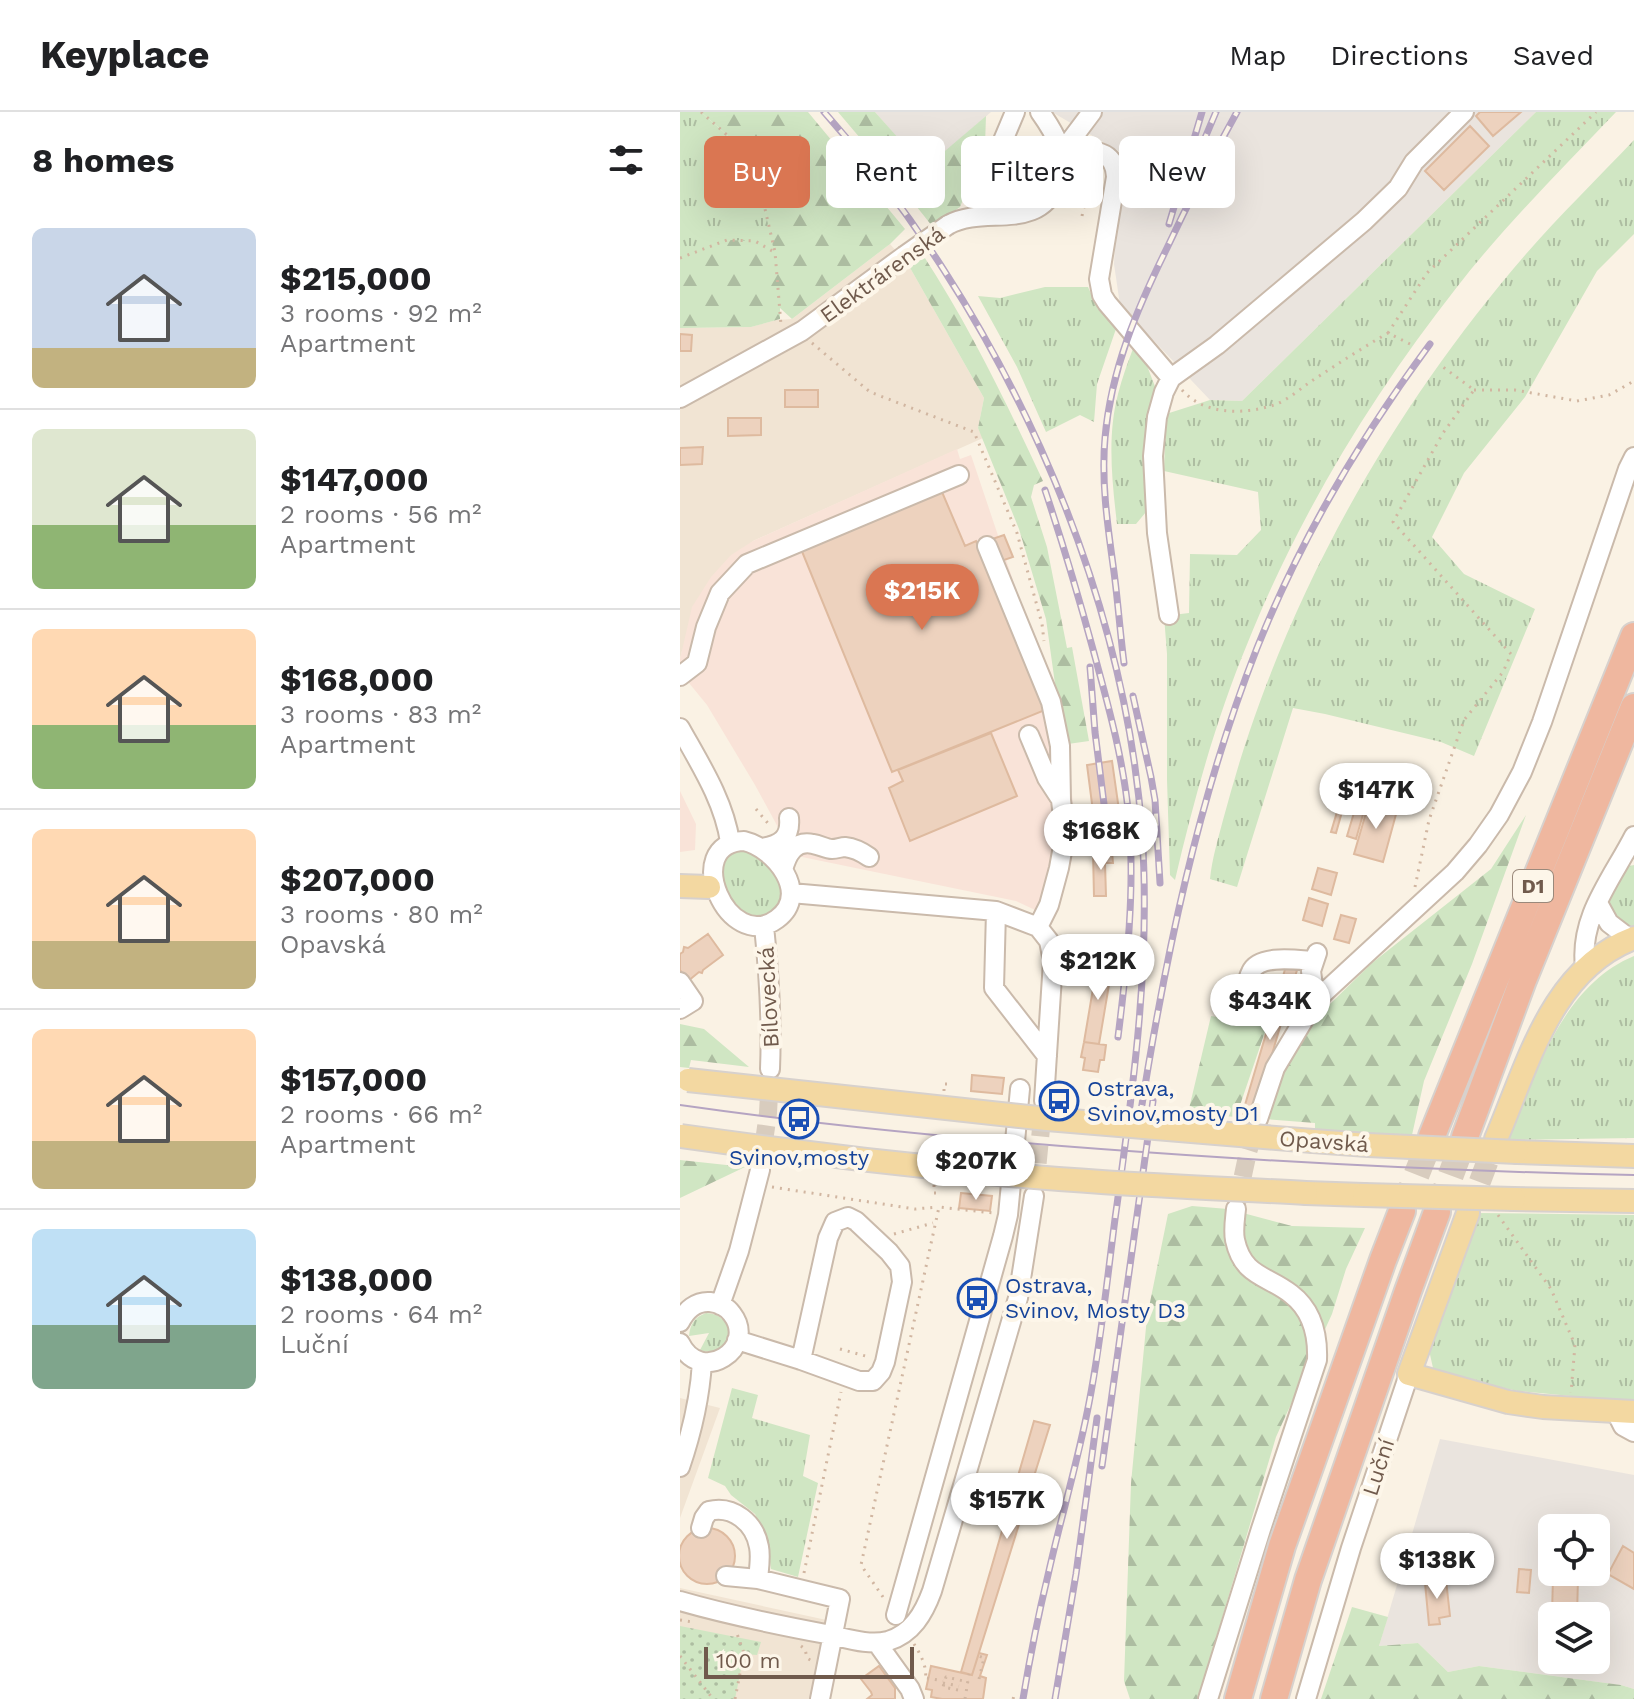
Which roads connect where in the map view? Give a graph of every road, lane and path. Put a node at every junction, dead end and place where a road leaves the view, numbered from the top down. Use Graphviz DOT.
graph roads {
  1 [pos="701,112"];
  2 [pos="1015,112"];
  3 [pos="1040,112"];
  4 [pos="1092,112"];
  5 [pos="1464,112"];
  6 [pos="1596,112"];
  7 [pos="1005,136"];
  8 [pos="1056,136"];
  9 [pos="1074,136"];
  10 [pos="1103,154"];
  11 [pos="1036,208"];
  12 [pos="1084,208"];
  13 [pos="1082,216"];
  14 [pos="775,252"];
  15 [pos="680,258"];
  16 [pos="802,331"];
  17 [pos="1388,333"];
  18 [pos="783,341"];
  19 [pos="1414,346"];
  20 [pos="1439,364"];
  21 [pos="1171,378"];
  22 [pos="1634,381"];
  23 [pos="1474,390"];
  24 [pos="680,398"];
  25 [pos="1634,457"];
  26 [pos="959,475"];
  27 [pos="987,546"];
  28 [pos="1169,615"];
  29 [pos="1634,636"];
  30 [pos="1044,639"];
  31 [pos="680,676"];
  32 [pos="1634,707"];
  33 [pos="680,728"];
  34 [pos="1029,735"];
  35 [pos="1061,800"];
  36 [pos="756,809"];
  37 [pos="789,818"];
  38 [pos="771,827"];
  39 [pos="730,842"];
  40 [pos="1632,843"];
  41 [pos="762,848"];
  42 [pos="869,857"];
  43 [pos="1421,860"];
  44 [pos="783,870"];
  45 [pos="680,886"];
  46 [pos="709,887"];
  47 [pos="791,893"];
  48 [pos="1598,903"];
  49 [pos="996,911"];
  50 [pos="764,926"];
  51 [pos="1038,927"];
  52 [pos="1632,938"];
  53 [pos="1585,967"];
  54 [pos="680,982"];
  55 [pos="1315,1001"];
  56 [pos="1243,1005"];
  57 [pos="680,1009"];
  58 [pos="1047,1056"];
  59 [pos="770,1069"];
  60 [pos="684,1080"];
  61 [pos="949,1084"];
  62 [pos="1020,1089"];
  63 [pos="944,1091"];
  64 [pos="1044,1101"];
  65 [pos="1258,1119"];
  66 [pos="680,1136"];
  67 [pos="1432,1136"];
  68 [pos="1465,1137"];
  69 [pos="1496,1139"];
  70 [pos="1634,1156"];
  71 [pos="764,1178"];
  72 [pos="934,1185"];
  73 [pos="938,1193"];
  74 [pos="1034,1196"];
  75 [pos="1634,1201"];
  76 [pos="1505,1206"];
  77 [pos="939,1207"];
  78 [pos="1236,1209"];
  79 [pos="1402,1211"];
  80 [pos="1437,1212"];
  81 [pos="1468,1213"];
  82 [pos="1008,1215"];
  83 [pos="934,1222"];
  84 [pos="875,1240"];
  85 [pos="720,1305"];
  86 [pos="680,1322"];
  87 [pos="737,1340"];
  88 [pos="680,1343"];
  89 [pos="801,1360"];
  90 [pos="702,1362"];
  91 [pos="1409,1374"];
  92 [pos="844,1375"];
  93 [pos="1570,1409"];
  94 [pos="1625,1412"];
  95 [pos="1634,1432"];
  96 [pos="680,1467"];
  97 [pos="701,1528"];
  98 [pos="726,1576"];
  99 [pos="758,1579"];
  100 [pos="800,1590"];
  101 [pos="680,1601"];
  102 [pos="896,1615"];
  103 [pos="736,1631"];
  104 [pos="833,1635"];
  105 [pos="912,1640"];
  106 [pos="877,1643"];
  107 [pos="680,1656"];
  108 [pos="979,1656"];
  109 [pos="969,1674"];
  110 [pos="927,1678"];
  111 [pos="979,1679"];
  112 [pos="944,1682"];
  113 [pos="968,1682"];
  114 [pos="959,1688"];
  115 [pos="918,1694"];
  116 [pos="713,1699"];
  117 [pos="735,1699"];
  118 [pos="820,1699"];
  119 [pos="965,1699"];
  120 [pos="1208,1699"];
  121 [pos="1238,1699"];
  122 [pos="1274,1699"];
  123 [pos="1306,1699"];
  1 -- 14 [label="path"];
  2 -- 7 [label="street"];
  3 -- 8 [label="street"];
  4 -- 9 [label="street"];
  5 -- 21 [label="street"];
  6 -- 17 [label="path"];
  10 -- 21 [label="street"];
  11 -- 16 [label="street, Elektrárenská, bridge"];
  12 -- 13 [label="path"];
  14 -- 15 [label="path"];
  14 -- 18 [label="path"];
  16 -- 18 [label="street, Elektrárenská"];
  16 -- 30 [label="path"];
  17 -- 19 [label="path"];
  17 -- 21 [label="path"];
  18 -- 24 [label="street, Elektrárenská"];
  20 -- 23 [label="path"];
  21 -- 28 [label="street"];
  22 -- 23 [label="path"];
  23 -- 43 [label="path"];
  25 -- 55 [label="street"];
  26 -- 31 [label="street"];
  27 -- 35 [label="street"];
  29 -- 67 [label="highway, D1"];
  32 -- 68 [label="highway, D1"];
  33 -- 39 [label="street"];
  34 -- 35 [label="street"];
  35 -- 51 [label="street"];
  36 -- 38 [label="path"];
  37 -- 41 [label="street"];
  39 -- 41 [label="street"];
  39 -- 46 [label="street"];
  40 -- 48 [label="street"];
  41 -- 44 [label="street"];
  42 -- 44 [label="street"];
  44 -- 47 [label="street"];
  45 -- 46 [label="main road"];
  46 -- 50 [label="street"];
  47 -- 49 [label="street"];
  47 -- 50 [label="street"];
  48 -- 52 [label="street"];
  48 -- 53 [label="street"];
  49 -- 51 [label="street"];
  49 -- 58 [label="street"];
  50 -- 59 [label="street, Bílovecká"];
  51 -- 58 [label="street"];
  52 -- 53 [label="main road"];
  53 -- 69 [label="main road"];
  54 -- 57 [label="street"];
  55 -- 56 [label="street"];
  55 -- 65 [label="street"];
  58 -- 64 [label="street"];
  60 -- 70 [label="main road, Opavská, bridge"];
  61 -- 63 [label="path"];
  62 -- 82 [label="street"];
  66 -- 76 [label="main road, bridge"];
  71 -- 77 [label="path"];
  71 -- 85 [label="street"];
  72 -- 73 [label="path"];
  74 -- 106 [label="street"];
  75 -- 76 [label="main road"];
  76 -- 93 [label="path"];
  77 -- 82 [label="path"];
  77 -- 83 [label="path"];
  78 -- 120 [label="street"];
  79 -- 121 [label="highway"];
  80 -- 122 [label="highway"];
  81 -- 91 [label="main road"];
  82 -- 102 [label="street"];
  83 -- 84 [label="path"];
  83 -- 102 [label="path"];
  84 -- 89 [label="street"];
  84 -- 92 [label="street"];
  85 -- 86 [label="street"];
  85 -- 87 [label="street"];
  87 -- 89 [label="street"];
  87 -- 90 [label="street"];
  88 -- 90 [label="street"];
  89 -- 92 [label="street"];
  90 -- 96 [label="street"];
  91 -- 93 [label="main road"];
  91 -- 123 [label="street, Luční"];
  92 -- 100 [label="path"];
  93 -- 94 [label="main road"];
  94 -- 95 [label="street"];
  97 -- 99 [label="street"];
  98 -- 99 [label="street"];
  99 -- 100 [label="street"];
  100 -- 104 [label="street"];
  101 -- 104 [label="street"];
  103 -- 117 [label="path"];
  104 -- 106 [label="street"];
  104 -- 118 [label="street"];
  105 -- 110 [label="path"];
  106 -- 115 [label="street"];
  107 -- 116 [label="path"];
  108 -- 111 [label="path"];
  109 -- 113 [label="path"];
  110 -- 112 [label="path"];
  110 -- 115 [label="path"];
  112 -- 113 [label="path"];
  112 -- 114 [label="path"];
  113 -- 119 [label="path"];
}
